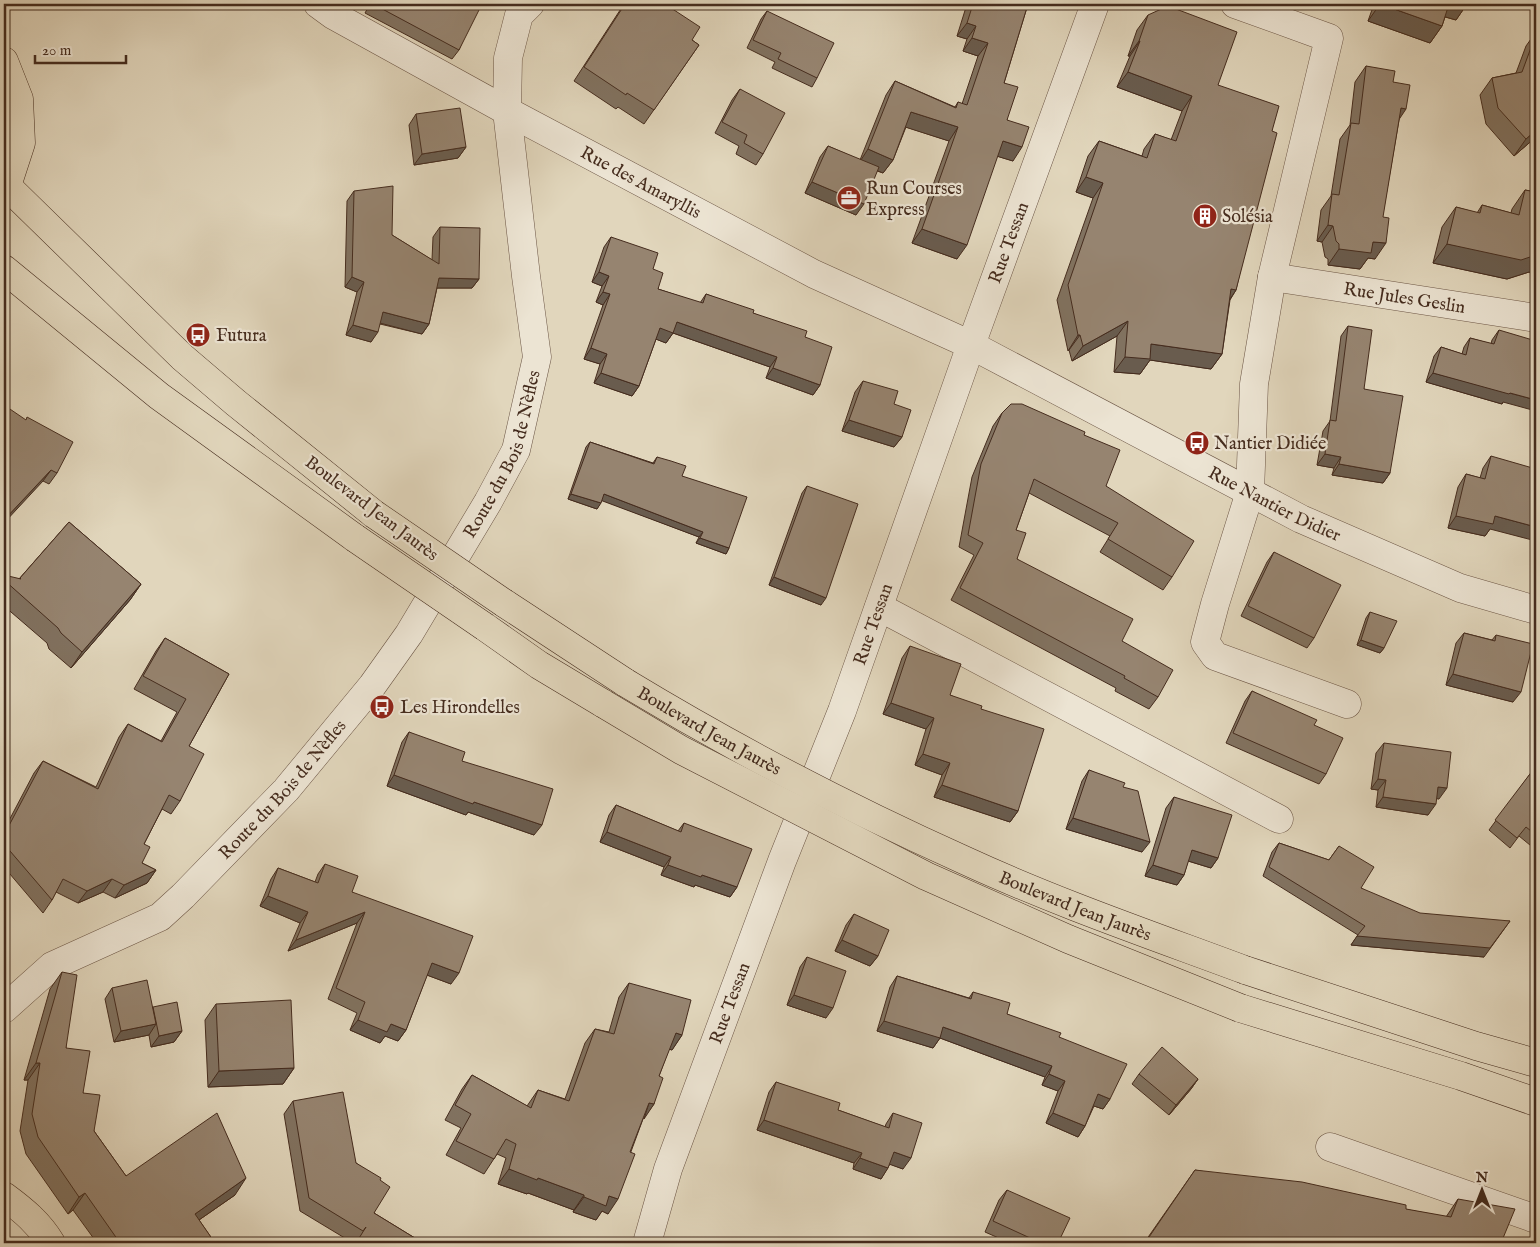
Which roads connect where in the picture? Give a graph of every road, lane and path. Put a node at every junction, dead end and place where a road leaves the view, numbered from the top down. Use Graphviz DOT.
graph roads {
  1 [pos="318,4"];
  2 [pos="530,4"];
  3 [pos="1095,4"];
  4 [pos="1235,4"];
  5 [pos="4,62"];
  6 [pos="506,111"];
  7 [pos="6,189"];
  8 [pos="4,269"];
  9 [pos="1272,277"];
  10 [pos="1536,318"];
  11 [pos="971,345"];
  12 [pos="1250,492"];
  13 [pos="879,607"];
  14 [pos="1536,610"];
  15 [pos="1347,704"];
  16 [pos="1279,819"];
  17 [pos="4,1009"];
  18 [pos="1536,1063"];
  19 [pos="1536,1102"];
  20 [pos="1330,1147"];
  21 [pos="4,1175"];
  22 [pos="4,1196"];
  23 [pos="28,1214"];
  24 [pos="1536,1219"];
  25 [pos="52,1243"];
  26 [pos="647,1243"];
  1 -- 6 [label="street, Rue des Amaryllis"];
  2 -- 6 [label="street, Route du Bois de Nèfles"];
  3 -- 11 [label="street, Rue Tessan"];
  4 -- 9 [label="street"];
  5 -- 7 [label="main road"];
  6 -- 11 [label="street, Rue des Amaryllis"];
  6 -- 17 [label="street, Route du Bois de Nèfles"];
  7 -- 18 [label="main road, Boulevard Jean Jaurès, bridge"];
  8 -- 19 [label="main road, Boulevard Jean Jaurès, bridge"];
  9 -- 10 [label="street, Rue Jules Geslin"];
  9 -- 12 [label="street"];
  11 -- 12 [label="street, Rue Nantier Didier"];
  11 -- 13 [label="street, Rue Tessan"];
  12 -- 14 [label="street, Rue Nantier Didier"];
  12 -- 15 [label="street"];
  13 -- 16 [label="street"];
  13 -- 26 [label="street, Rue Tessan"];
  20 -- 24 [label="street"];
  21 -- 23 [label="main road"];
  22 -- 23 [label="main road"];
  23 -- 25 [label="main road"];
}
